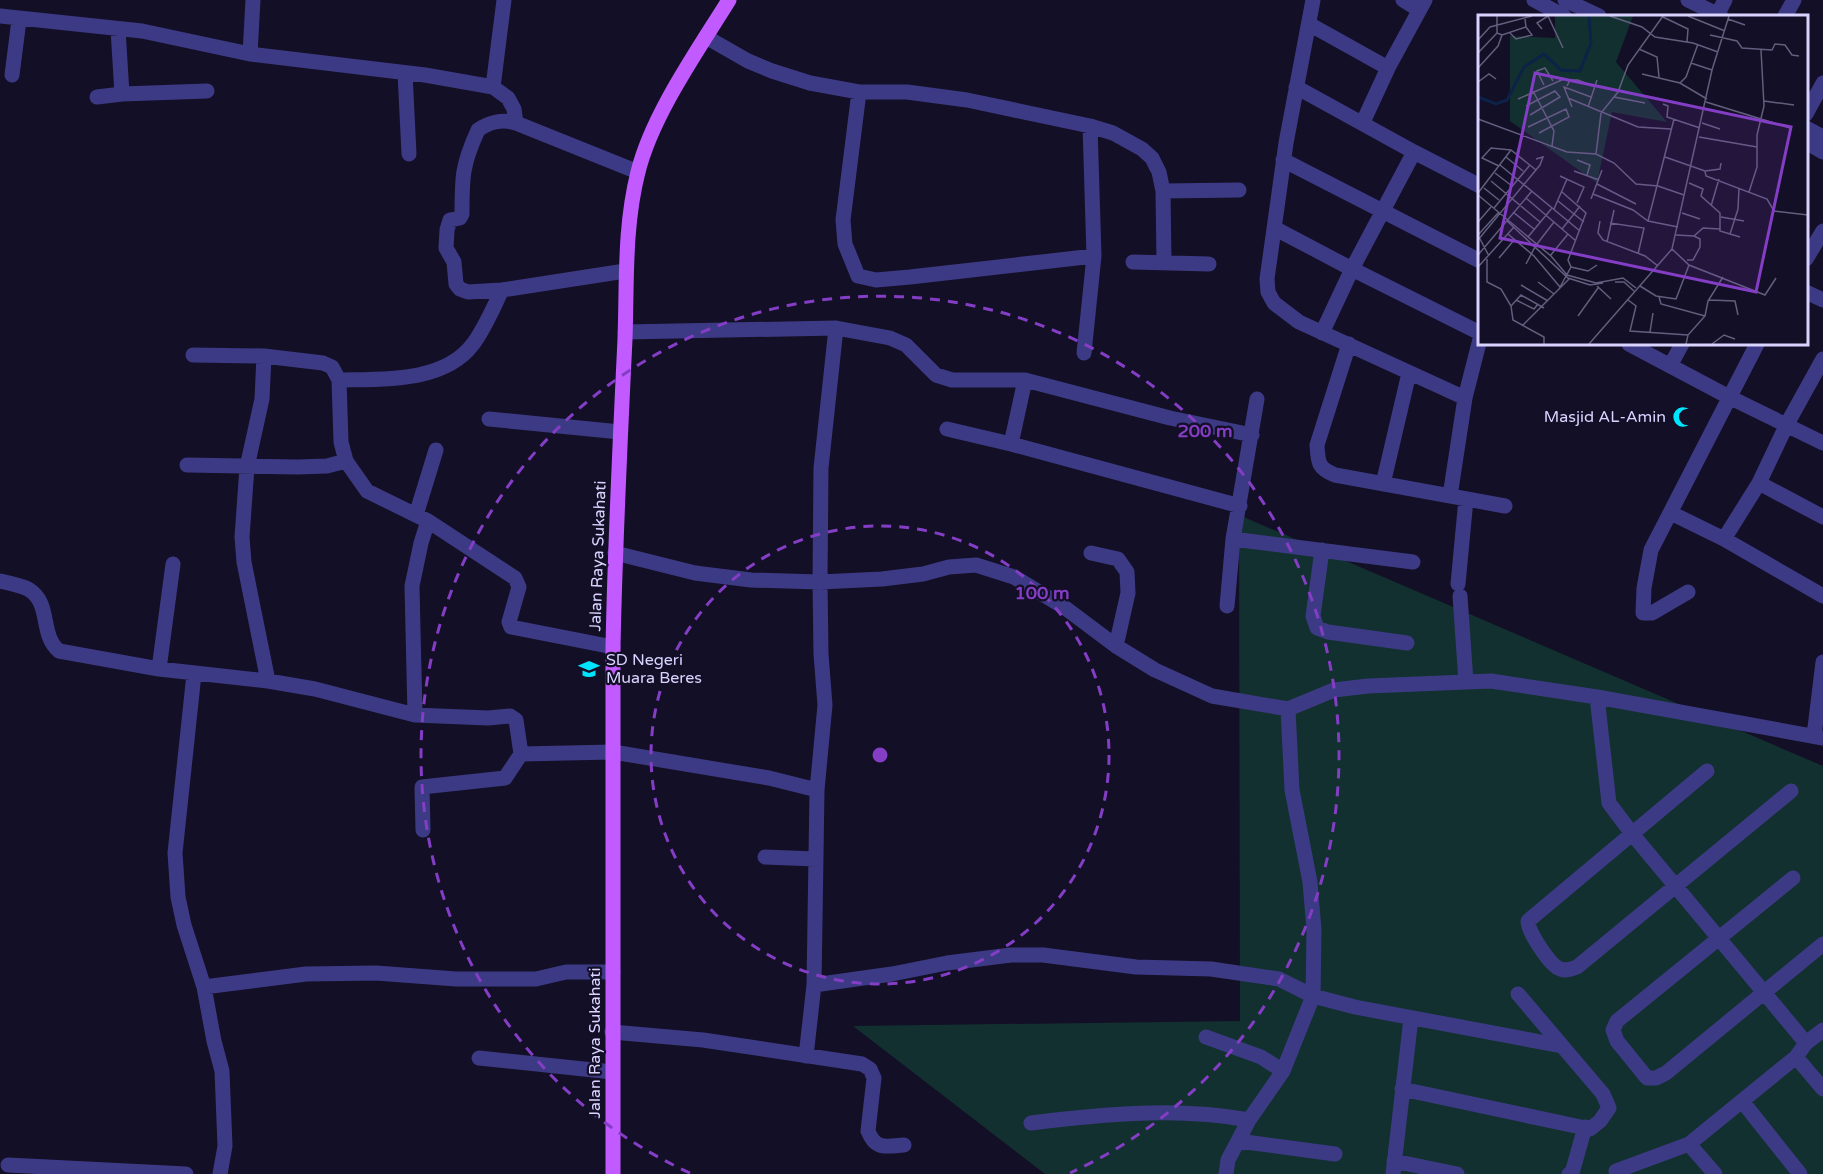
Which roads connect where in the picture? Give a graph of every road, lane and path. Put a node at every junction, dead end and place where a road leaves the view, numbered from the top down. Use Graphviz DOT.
graph roads {
  1 [pos="253,0"];
  2 [pos="504,0"];
  3 [pos="729,0"];
  4 [pos="1313,0"];
  5 [pos="1403,0"];
  6 [pos="1534,0"];
  7 [pos="1688,0"];
  8 [pos="1725,0"];
  9 [pos="1794,0"];
  10 [pos="1422,5"];
  11 [pos="1563,8"];
  12 [pos="1594,15"];
  13 [pos="1717,15"];
  14 [pos="1719,15"];
  15 [pos="1786,15"];
  16 [pos="0,16"];
  17 [pos="19,20"];
  18 [pos="1309,24"];
  19 [pos="118,29"];
  20 [pos="706,37"];
  21 [pos="250,54"];
  22 [pos="1388,68"];
  23 [pos="405,73"];
  24 [pos="12,75"];
  25 [pos="1823,82"];
  26 [pos="493,87"];
  27 [pos="1296,87"];
  28 [pos="207,91"];
  29 [pos="858,92"];
  30 [pos="122,94"];
  31 [pos="97,97"];
  32 [pos="1808,110"];
  33 [pos="1363,122"];
  34 [pos="516,123"];
  35 [pos="1090,126"];
  36 [pos="1808,129"];
  37 [pos="1823,137"];
  38 [pos="1808,143"];
  39 [pos="1414,152"];
  40 [pos="1823,152"];
  41 [pos="409,154"];
  42 [pos="1283,160"];
  43 [pos="638,172"];
  44 [pos="1478,182"];
  45 [pos="1239,190"];
  46 [pos="1163,191"];
  47 [pos="1384,211"];
  48 [pos="1274,228"];
  49 [pos="1823,231"];
  50 [pos="1094,256"];
  51 [pos="1808,256"];
  52 [pos="1478,260"];
  53 [pos="1133,262"];
  54 [pos="1164,262"];
  55 [pos="1209,264"];
  56 [pos="1352,269"];
  57 [pos="625,271"];
  58 [pos="502,290"];
  59 [pos="1808,293"];
  60 [pos="1823,300"];
  61 [pos="836,328"];
  62 [pos="625,332"];
  63 [pos="1478,332"];
  64 [pos="1322,333"];
  65 [pos="1478,343"];
  66 [pos="1348,344"];
  67 [pos="1631,345"];
  68 [pos="1681,345"];
  69 [pos="1756,345"];
  70 [pos="1084,353"];
  71 [pos="193,355"];
  72 [pos="264,356"];
  73 [pos="1670,366"];
  74 [pos="1821,367"];
  75 [pos="1409,373"];
  76 [pos="339,380"];
  77 [pos="1025,380"];
  78 [pos="1729,397"];
  79 [pos="1465,398"];
  80 [pos="1257,399"];
  81 [pos="489,419"];
  82 [pos="1787,424"];
  83 [pos="947,429"];
  84 [pos="620,432"];
  85 [pos="1252,435"];
  86 [pos="1823,443"];
  87 [pos="1011,444"];
  88 [pos="436,450"];
  89 [pos="346,461"];
  90 [pos="187,465"];
  91 [pos="247,467"];
  92 [pos="1759,483"];
  93 [pos="1383,484"];
  94 [pos="1450,496"];
  95 [pos="1466,499"];
  96 [pos="1239,506"];
  97 [pos="1505,506"];
  98 [pos="1671,513"];
  99 [pos="1823,517"];
  100 [pos="422,518"];
  101 [pos="1233,539"];
  102 [pos="1724,539"];
  103 [pos="1322,550"];
  104 [pos="615,553"];
  105 [pos="1091,553"];
  106 [pos="1413,562"];
  107 [pos="172,564"];
  108 [pos="0,581"];
  109 [pos="820,582"];
  110 [pos="1688,592"];
  111 [pos="1823,596"];
  112 [pos="1227,606"];
  113 [pos="1407,643"];
  114 [pos="1116,646"];
  115 [pos="613,647"];
  116 [pos="1823,662"];
  117 [pos="159,669"];
  118 [pos="194,674"];
  119 [pos="268,681"];
  120 [pos="1466,682"];
  121 [pos="1596,697"];
  122 [pos="1288,709"];
  123 [pos="415,715"];
  124 [pos="1818,737"];
  125 [pos="613,752"];
  126 [pos="521,754"];
  127 [pos="1707,771"];
  128 [pos="817,790"];
  129 [pos="1791,791"];
  130 [pos="423,830"];
  131 [pos="1633,835"];
  132 [pos="765,857"];
  133 [pos="815,859"];
  134 [pos="1792,878"];
  135 [pos="1676,886"];
  136 [pos="1719,938"];
  137 [pos="1823,944"];
  138 [pos="613,972"];
  139 [pos="814,985"];
  140 [pos="204,987"];
  141 [pos="1763,991"];
  142 [pos="1518,994"];
  143 [pos="1313,996"];
  144 [pos="1411,1018"];
  145 [pos="1823,1030"];
  146 [pos="612,1032"];
  147 [pos="1206,1036"];
  148 [pos="1806,1043"];
  149 [pos="1562,1046"];
  150 [pos="806,1056"];
  151 [pos="1796,1057"];
  152 [pos="479,1058"];
  153 [pos="1283,1071"];
  154 [pos="612,1072"];
  155 [pos="1402,1089"];
  156 [pos="1823,1089"];
  157 [pos="1742,1101"];
  158 [pos="1250,1120"];
  159 [pos="1031,1124"];
  160 [pos="1585,1128"];
  161 [pos="1238,1141"];
  162 [pos="904,1144"];
  163 [pos="1689,1144"];
  164 [pos="1335,1155"];
  165 [pos="8,1166"];
  166 [pos="1393,1168"];
  167 [pos="1616,1171"];
  168 [pos="186,1174"];
  169 [pos="220,1174"];
  170 [pos="612,1174"];
  171 [pos="1226,1174"];
  172 [pos="1457,1174"];
  173 [pos="1569,1174"];
  174 [pos="1715,1174"];
  175 [pos="1800,1174"];
  1 -- 21 [label="street"];
  2 -- 26 [label="street"];
  3 -- 20 [label="main road, Jalan Raya Sukahati"];
  4 -- 18 [label="street"];
  5 -- 10 [label="street"];
  6 -- 11 [label="street"];
  7 -- 13 [label="street"];
  8 -- 14 [label="street"];
  9 -- 15 [label="street"];
  10 -- 22 [label="street"];
  11 -- 12 [label="street"];
  16 -- 17 [label="street"];
  17 -- 19 [label="street"];
  17 -- 24 [label="street"];
  18 -- 22 [label="street"];
  18 -- 27 [label="street"];
  19 -- 21 [label="street"];
  19 -- 30 [label="street"];
  20 -- 29 [label="street"];
  20 -- 43 [label="main road, Jalan Raya Sukahati"];
  21 -- 23 [label="street"];
  22 -- 33 [label="street"];
  23 -- 26 [label="street"];
  23 -- 41 [label="street"];
  25 -- 32 [label="street"];
  26 -- 34 [label="street"];
  27 -- 33 [label="street"];
  27 -- 42 [label="street"];
  28 -- 30 [label="street"];
  29 -- 35 [label="street"];
  29 -- 50 [label="street"];
  30 -- 31 [label="street"];
  33 -- 39 [label="street"];
  34 -- 43 [label="street"];
  34 -- 58 [label="street"];
  35 -- 46 [label="street"];
  35 -- 50 [label="street"];
  36 -- 37 [label="street"];
  38 -- 40 [label="street"];
  39 -- 44 [label="street"];
  39 -- 47 [label="street"];
  42 -- 47 [label="street"];
  42 -- 48 [label="street"];
  43 -- 57 [label="main road, Jalan Raya Sukahati"];
  45 -- 46 [label="street"];
  46 -- 54 [label="street"];
  47 -- 52 [label="street"];
  47 -- 56 [label="street"];
  48 -- 56 [label="street"];
  48 -- 64 [label="street"];
  49 -- 51 [label="street"];
  50 -- 70 [label="street"];
  53 -- 54 [label="street"];
  54 -- 55 [label="street"];
  56 -- 63 [label="street"];
  56 -- 64 [label="street"];
  57 -- 58 [label="street"];
  57 -- 62 [label="main road, Jalan Raya Sukahati"];
  58 -- 76 [label="street"];
  59 -- 60 [label="street"];
  61 -- 62 [label="street"];
  61 -- 77 [label="street"];
  61 -- 109 [label="street"];
  62 -- 84 [label="main road, Jalan Raya Sukahati"];
  64 -- 66 [label="street"];
  65 -- 79 [label="street"];
  66 -- 75 [label="street"];
  66 -- 93 [label="street"];
  67 -- 73 [label="street"];
  68 -- 73 [label="street"];
  69 -- 78 [label="street"];
  71 -- 72 [label="street"];
  72 -- 76 [label="street"];
  72 -- 91 [label="street"];
  73 -- 78 [label="street"];
  74 -- 82 [label="street"];
  75 -- 79 [label="street"];
  75 -- 93 [label="street"];
  76 -- 89 [label="street"];
  77 -- 85 [label="street"];
  77 -- 87 [label="street"];
  78 -- 82 [label="street"];
  78 -- 98 [label="street"];
  79 -- 94 [label="street"];
  80 -- 85 [label="street"];
  81 -- 84 [label="street"];
  82 -- 86 [label="street"];
  82 -- 92 [label="street"];
  83 -- 87 [label="street"];
  84 -- 104 [label="main road, Jalan Raya Sukahati"];
  85 -- 96 [label="street"];
  87 -- 96 [label="street"];
  88 -- 100 [label="street"];
  89 -- 91 [label="street"];
  89 -- 100 [label="street"];
  90 -- 91 [label="street"];
  91 -- 119 [label="street"];
  92 -- 99 [label="street"];
  92 -- 102 [label="street"];
  93 -- 94 [label="street"];
  94 -- 95 [label="street"];
  95 -- 97 [label="street"];
  95 -- 120 [label="street"];
  96 -- 101 [label="street"];
  98 -- 102 [label="street"];
  98 -- 110 [label="street"];
  100 -- 115 [label="street"];
  100 -- 123 [label="street"];
  101 -- 103 [label="street"];
  101 -- 112 [label="street"];
  102 -- 111 [label="street"];
  103 -- 106 [label="street"];
  103 -- 113 [label="street"];
  104 -- 109 [label="street"];
  104 -- 115 [label="main road, Jalan Raya Sukahati"];
  105 -- 114 [label="street"];
  107 -- 117 [label="street"];
  108 -- 117 [label="street"];
  109 -- 114 [label="street"];
  109 -- 128 [label="street"];
  114 -- 122 [label="street"];
  115 -- 125 [label="main road, Jalan Raya Sukahati"];
  116 -- 124 [label="street"];
  117 -- 118 [label="street"];
  118 -- 119 [label="street"];
  118 -- 140 [label="street"];
  119 -- 123 [label="street"];
  120 -- 121 [label="street"];
  120 -- 122 [label="street"];
  121 -- 124 [label="street"];
  121 -- 131 [label="street"];
  122 -- 143 [label="street"];
  123 -- 126 [label="street"];
  125 -- 126 [label="street"];
  125 -- 128 [label="street"];
  125 -- 138 [label="main road, Jalan Raya Sukahati"];
  126 -- 130 [label="street"];
  127 -- 131 [label="street"];
  128 -- 133 [label="street"];
  129 -- 135 [label="street"];
  131 -- 135 [label="street"];
  131 -- 135 [label="street"];
  132 -- 133 [label="street"];
  133 -- 139 [label="street"];
  134 -- 136 [label="street"];
  135 -- 136 [label="street"];
  136 -- 141 [label="street"];
  136 -- 141 [label="street"];
  137 -- 141 [label="street"];
  138 -- 140 [label="street"];
  138 -- 146 [label="main road, Jalan Raya Sukahati"];
  139 -- 143 [label="street"];
  139 -- 150 [label="street"];
  140 -- 169 [label="street"];
  141 -- 148 [label="street"];
  142 -- 149 [label="street"];
  143 -- 144 [label="street"];
  143 -- 153 [label="street"];
  144 -- 149 [label="street"];
  144 -- 155 [label="street"];
  145 -- 148 [label="street"];
  146 -- 150 [label="street"];
  146 -- 154 [label="main road, Jalan Raya Sukahati"];
  147 -- 153 [label="street"];
  148 -- 151 [label="street"];
  149 -- 160 [label="street"];
  150 -- 162 [label="street"];
  151 -- 156 [label="street"];
  151 -- 157 [label="street"];
  152 -- 154 [label="street"];
  153 -- 158 [label="street"];
  154 -- 170 [label="main road, Jalan Raya Sukahati"];
  155 -- 160 [label="street"];
  155 -- 166 [label="street"];
  157 -- 163 [label="street"];
  157 -- 175 [label="street"];
  158 -- 159 [label="street"];
  158 -- 161 [label="street"];
  160 -- 173 [label="street"];
  161 -- 164 [label="street"];
  161 -- 171 [label="street"];
  163 -- 167 [label="street"];
  163 -- 174 [label="street"];
  165 -- 168 [label="street"];
  166 -- 172 [label="street"];
}
